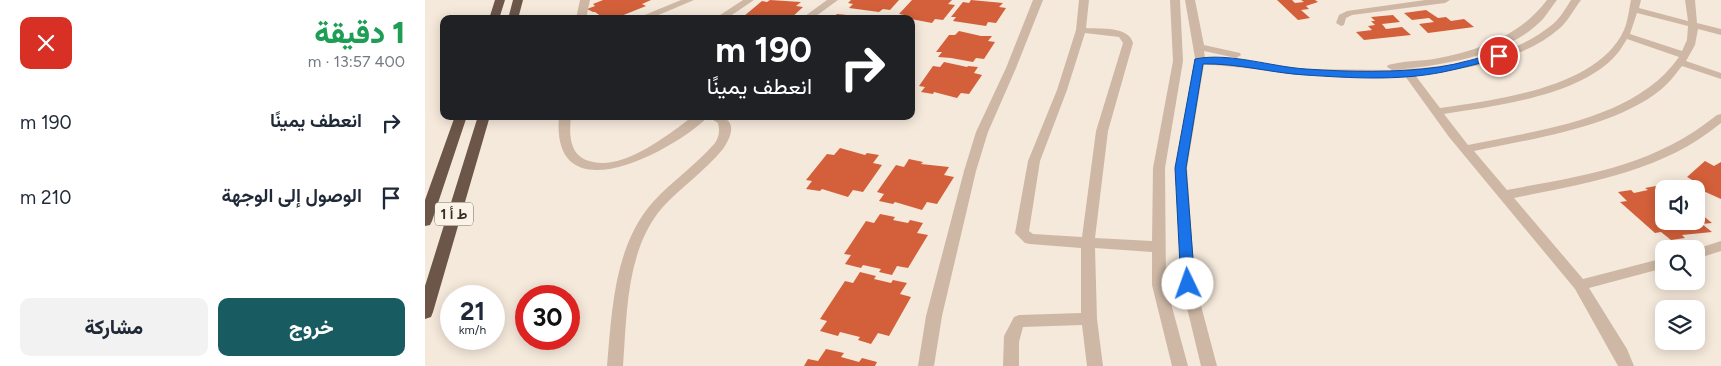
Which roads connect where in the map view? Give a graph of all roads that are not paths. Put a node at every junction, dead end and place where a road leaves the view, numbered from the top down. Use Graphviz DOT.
graph roads {
  1 [pos="500,0"];
  2 [pos="518,0"];
  3 [pos="585,0"];
  4 [pos="689,0"];
  5 [pos="749,0"];
  6 [pos="833,0"];
  7 [pos="1038,0"];
  8 [pos="1084,0"];
  9 [pos="1175,0"];
  10 [pos="1190,0"];
  11 [pos="1445,0"];
  12 [pos="1552,0"];
  13 [pos="1576,0"];
  14 [pos="1691,0"];
  15 [pos="1409,2"];
  16 [pos="1635,5"];
  17 [pos="495,15"];
  18 [pos="514,15"];
  19 [pos="582,15"];
  20 [pos="650,15"];
  21 [pos="725,15"];
  22 [pos="812,15"];
  23 [pos="1341,23"];
  24 [pos="1692,25"];
  25 [pos="1081,30"];
  26 [pos="1721,32"];
  27 [pos="1626,36"];
  28 [pos="1199,47"];
  29 [pos="1682,59"];
  30 [pos="1199,61"];
  31 [pos="1408,73"];
  32 [pos="1721,76"];
  33 [pos="1437,112"];
  34 [pos="1721,117"];
  35 [pos="460,120"];
  36 [pos="483,120"];
  37 [pos="565,120"];
  38 [pos="697,120"];
  39 [pos="721,120"];
  40 [pos="1467,149"];
  41 [pos="1505,195"];
  42 [pos="425,221"];
  43 [pos="1088,243"];
  44 [pos="1721,246"];
  45 [pos="1160,247"];
  46 [pos="1705,251"];
  47 [pos="1655,265"];
  48 [pos="1580,285"];
  49 [pos="425,312"];
  50 [pos="1089,319"];
  51 [pos="615,366"];
  52 [pos="926,366"];
  53 [pos="1011,366"];
  54 [pos="1095,366"];
  55 [pos="1180,366"];
  56 [pos="1209,366"];
  57 [pos="1626,366"];
  1 -- 17 [label="highway"];
  2 -- 18 [label="highway"];
  3 -- 19 [label="street"];
  4 -- 20 [label="street"];
  5 -- 21 [label="street"];
  6 -- 22 [label="street"];
  7 -- 52 [label="street"];
  8 -- 25 [label="street"];
  9 -- 45 [label="street"];
  10 -- 28 [label="street"];
  11 -- 15 [label="street"];
  12 -- 28 [label="street"];
  13 -- 31 [label="street"];
  14 -- 24 [label="street"];
  15 -- 23 [label="street"];
  16 -- 24 [label="street"];
  16 -- 27 [label="street"];
  24 -- 26 [label="street"];
  24 -- 29 [label="street"];
  25 -- 43 [label="street"];
  25 -- 43 [label="street"];
  27 -- 29 [label="street"];
  27 -- 33 [label="street"];
  28 -- 30 [label="street"];
  29 -- 32 [label="street"];
  29 -- 40 [label="street"];
  30 -- 31 [label="street"];
  30 -- 56 [label="street"];
  31 -- 33 [label="street"];
  33 -- 40 [label="street"];
  34 -- 41 [label="street"];
  35 -- 42 [label="highway, ط أ 1"];
  36 -- 49 [label="highway, ط أ 1"];
  37 -- 38 [label="street"];
  39 -- 51 [label="street"];
  40 -- 41 [label="street"];
  41 -- 48 [label="street"];
  43 -- 45 [label="street"];
  43 -- 50 [label="street"];
  44 -- 46 [label="street"];
  45 -- 55 [label="street"];
  47 -- 48 [label="street"];
  48 -- 57 [label="street"];
  50 -- 53 [label="street"];
  50 -- 54 [label="street"];
}
